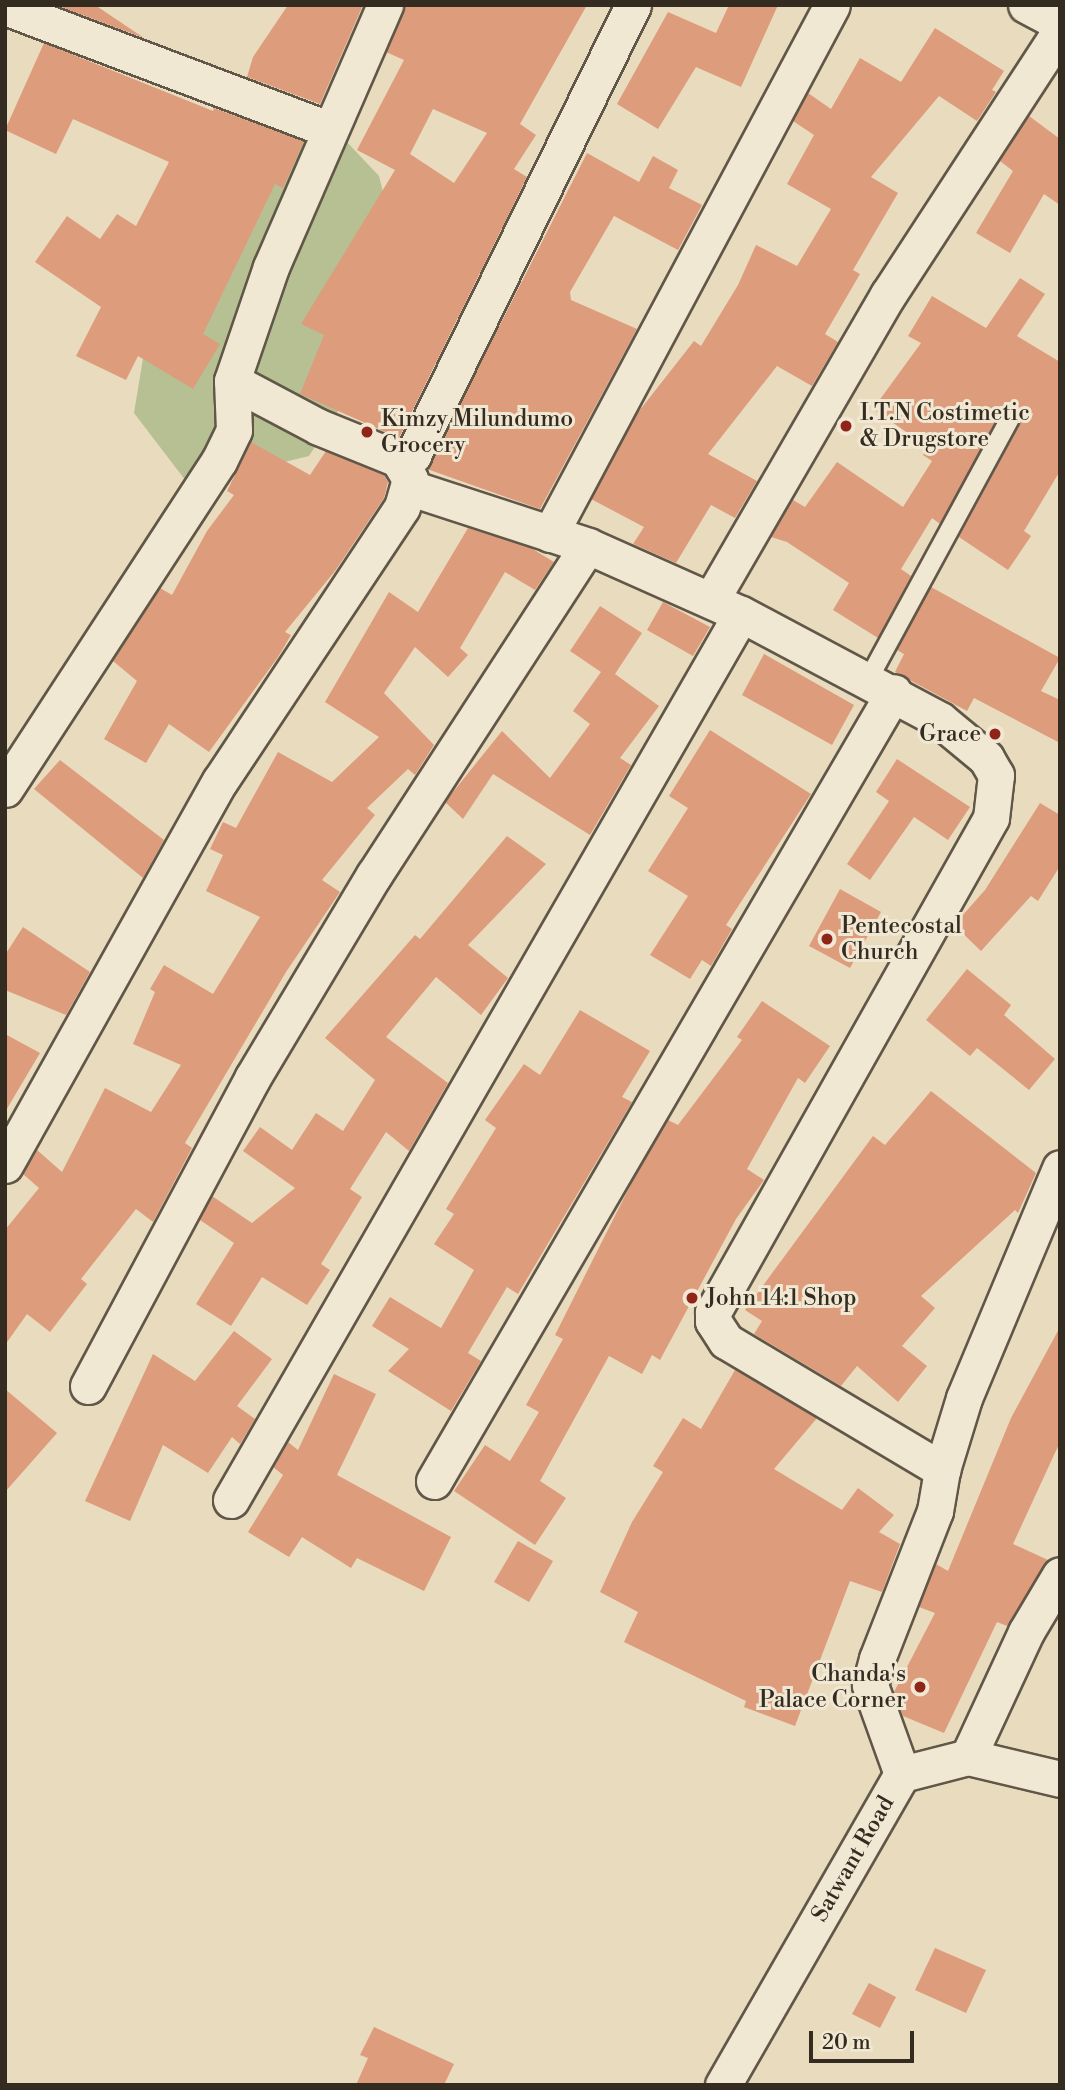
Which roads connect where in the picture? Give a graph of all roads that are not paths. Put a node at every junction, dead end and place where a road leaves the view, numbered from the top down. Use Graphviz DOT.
graph roads {
  1 [pos="385,5"];
  2 [pos="633,5"];
  3 [pos="832,5"];
  4 [pos="1026,5"];
  5 [pos="5,7"];
  6 [pos="1060,23"];
  7 [pos="1060,31"];
  8 [pos="328,129"];
  9 [pos="232,381"];
  10 [pos="1010,419"];
  11 [pos="404,474"];
  12 [pos="550,534"];
  13 [pos="588,546"];
  14 [pos="726,607"];
  15 [pos="881,686"];
  16 [pos="5,789"];
  17 [pos="5,1165"];
  18 [pos="1060,1168"];
  19 [pos="88,1385"];
  20 [pos="942,1470"];
  21 [pos="434,1481"];
  22 [pos="231,1500"];
  23 [pos="1060,1575"];
  24 [pos="968,1757"];
  25 [pos="902,1774"];
  26 [pos="1060,1779"];
  27 [pos="723,2085"];
  1 -- 8 [label="street"];
  2 -- 11 [label="street"];
  3 -- 12 [label="street"];
  4 -- 6 [label="street"];
  5 -- 8 [label="street"];
  7 -- 14 [label="street"];
  8 -- 9 [label="street"];
  9 -- 11 [label="street"];
  9 -- 16 [label="street"];
  10 -- 15 [label="lane"];
  11 -- 12 [label="street"];
  11 -- 17 [label="street"];
  12 -- 13 [label="street"];
  13 -- 14 [label="street"];
  13 -- 19 [label="street"];
  14 -- 15 [label="street"];
  14 -- 22 [label="street"];
  15 -- 20 [label="street"];
  15 -- 21 [label="street"];
  18 -- 20 [label="street"];
  20 -- 25 [label="street"];
  23 -- 24 [label="street"];
  24 -- 25 [label="street, Satwant Road"];
  24 -- 26 [label="street, Satwant Road"];
  25 -- 27 [label="street, Satwant Road"];
}
